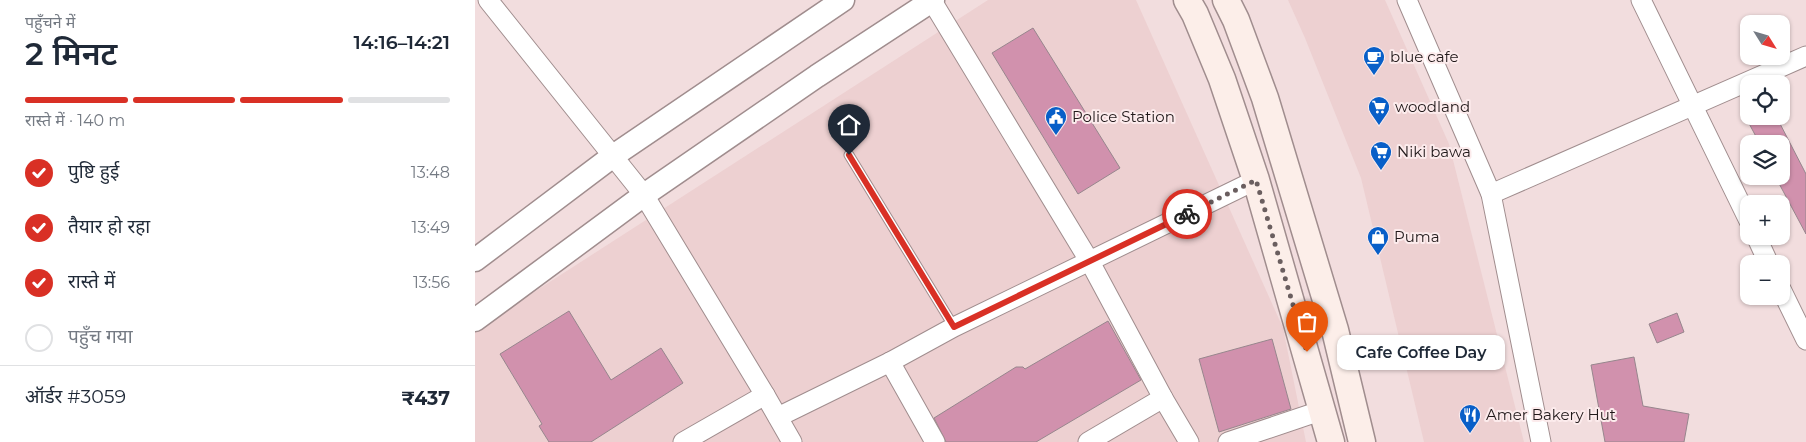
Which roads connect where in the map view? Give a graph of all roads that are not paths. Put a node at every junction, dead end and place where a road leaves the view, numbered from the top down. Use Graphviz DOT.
graph roads {
  1 [pos="488,0"];
  2 [pos="843,0"];
  3 [pos="933,0"];
  4 [pos="1187,0"];
  5 [pos="1226,0"];
  6 [pos="1407,0"];
  7 [pos="1641,0"];
  8 [pos="1806,56"];
  9 [pos="1693,105"];
  10 [pos="849,155"];
  11 [pos="613,156"];
  12 [pos="1256,180"];
  13 [pos="644,194"];
  14 [pos="1491,194"];
  15 [pos="1740,202"];
  16 [pos="475,260"];
  17 [pos="1090,262"];
  18 [pos="1789,305"];
  19 [pos="475,320"];
  20 [pos="954,327"];
  21 [pos="1806,340"];
  22 [pos="891,362"];
  23 [pos="765,395"];
  24 [pos="1163,398"];
  25 [pos="1323,410"];
  26 [pos="778,417"];
  27 [pos="683,442"];
  28 [pos="792,442"];
  29 [pos="935,442"];
  30 [pos="1088,442"];
  31 [pos="1189,442"];
  32 [pos="1228,442"];
  33 [pos="1331,442"];
  34 [pos="1362,442"];
  35 [pos="1541,442"];
  1 -- 11 [label="street"];
  2 -- 11 [label="street"];
  3 -- 13 [label="street"];
  3 -- 17 [label="street"];
  4 -- 12 [label="main road"];
  5 -- 34 [label="main road"];
  6 -- 14 [label="street"];
  7 -- 9 [label="street"];
  8 -- 9 [label="street"];
  9 -- 14 [label="street"];
  9 -- 15 [label="street"];
  10 -- 20 [label="lane"];
  11 -- 13 [label="street"];
  11 -- 16 [label="street"];
  12 -- 17 [label="street"];
  12 -- 25 [label="main road"];
  13 -- 19 [label="street"];
  13 -- 23 [label="street"];
  14 -- 35 [label="street"];
  17 -- 20 [label="street"];
  17 -- 24 [label="street"];
  18 -- 21 [label="street"];
  20 -- 22 [label="street"];
  22 -- 26 [label="street"];
  22 -- 29 [label="street"];
  23 -- 26 [label="street"];
  23 -- 27 [label="street"];
  24 -- 30 [label="street"];
  24 -- 31 [label="street"];
  25 -- 32 [label="street"];
  25 -- 33 [label="main road"];
  26 -- 28 [label="street"];
}
